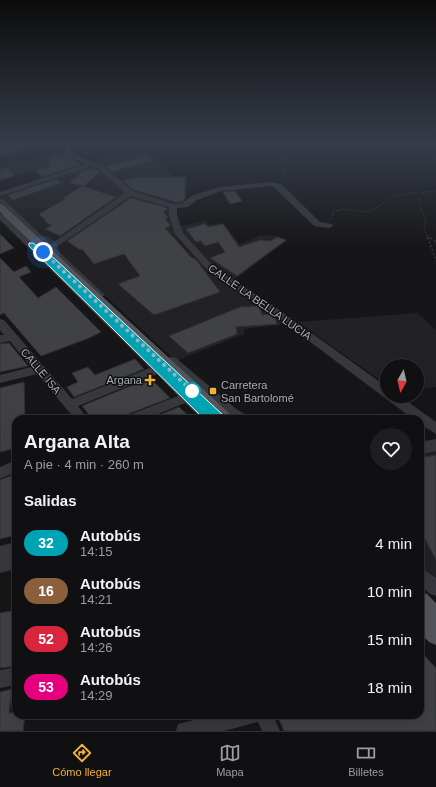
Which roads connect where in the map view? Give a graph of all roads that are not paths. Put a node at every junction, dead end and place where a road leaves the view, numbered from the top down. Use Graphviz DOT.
graph roads {
  1 [pos="46,179"];
  2 [pos="114,179"];
  3 [pos="130,193"];
  4 [pos="0,194"];
  5 [pos="0,201"];
  6 [pos="0,206"];
  7 [pos="173,206"];
  8 [pos="0,210"];
  9 [pos="0,216"];
  10 [pos="15,224"];
  11 [pos="329,226"];
  12 [pos="31,245"];
  13 [pos="50,248"];
  14 [pos="53,261"];
  15 [pos="0,323"];
  16 [pos="12,337"];
  17 [pos="0,339"];
  18 [pos="38,369"];
  19 [pos="158,369"];
  20 [pos="0,378"];
  21 [pos="380,388"];
  22 [pos="187,397"];
  23 [pos="401,403"];
  24 [pos="69,405"];
  25 [pos="78,415"];
  26 [pos="143,415"];
  27 [pos="206,415"];
  28 [pos="217,415"];
  29 [pos="222,415"];
  30 [pos="236,415"];
  31 [pos="417,415"];
  32 [pos="424,420"];
  33 [pos="436,429"];
  34 [pos="436,445"];
  35 [pos="424,447"];
  36 [pos="12,468"];
  37 [pos="0,473"];
  38 [pos="12,550"];
  39 [pos="0,553"];
  40 [pos="12,562"];
  41 [pos="0,565"];
  42 [pos="424,578"];
  43 [pos="436,588"];
  44 [pos="424,594"];
  45 [pos="424,604"];
  46 [pos="436,605"];
  47 [pos="424,612"];
  48 [pos="436,616"];
  49 [pos="424,623"];
  50 [pos="436,623"];
  51 [pos="436,635"];
  52 [pos="12,677"];
  53 [pos="0,679"];
  54 [pos="235,719"];
  55 [pos="266,719"];
  56 [pos="185,731"];
  57 [pos="271,731"];
  1 -- 4 [label="street"];
  2 -- 3 [label="street"];
  3 -- 7 [label="street"];
  3 -- 13 [label="street"];
  5 -- 13 [label="street"];
  6 -- 29 [label="main road"];
  7 -- 11 [label="street"];
  7 -- 21 [label="street, CALLE LA BELLA LUCIA"];
  8 -- 10 [label="main road"];
  9 -- 12 [label="street"];
  10 -- 12 [label="main road"];
  10 -- 14 [label="main road"];
  12 -- 14 [label="main road"];
  12 -- 19 [label="street"];
  13 -- 30 [label="street"];
  14 -- 28 [label="main road"];
  15 -- 16 [label="street, CALLE ISA"];
  16 -- 17 [label="street"];
  16 -- 18 [label="street, CALLE ISA"];
  18 -- 20 [label="street"];
  18 -- 24 [label="street, CALLE ISA"];
  19 -- 22 [label="street"];
  19 -- 24 [label="street"];
  22 -- 26 [label="street"];
  22 -- 27 [label="street"];
  23 -- 31 [label="street"];
  24 -- 25 [label="street, CALLE ISA"];
  32 -- 33 [label="street"];
  34 -- 35 [label="street"];
  36 -- 37 [label="street"];
  38 -- 39 [label="street"];
  40 -- 41 [label="street"];
  42 -- 43 [label="street"];
  44 -- 46 [label="main road"];
  45 -- 48 [label="main road"];
  47 -- 50 [label="main road"];
  49 -- 51 [label="main road"];
  52 -- 53 [label="street"];
  54 -- 56 [label="street"];
  55 -- 57 [label="street"];
}
